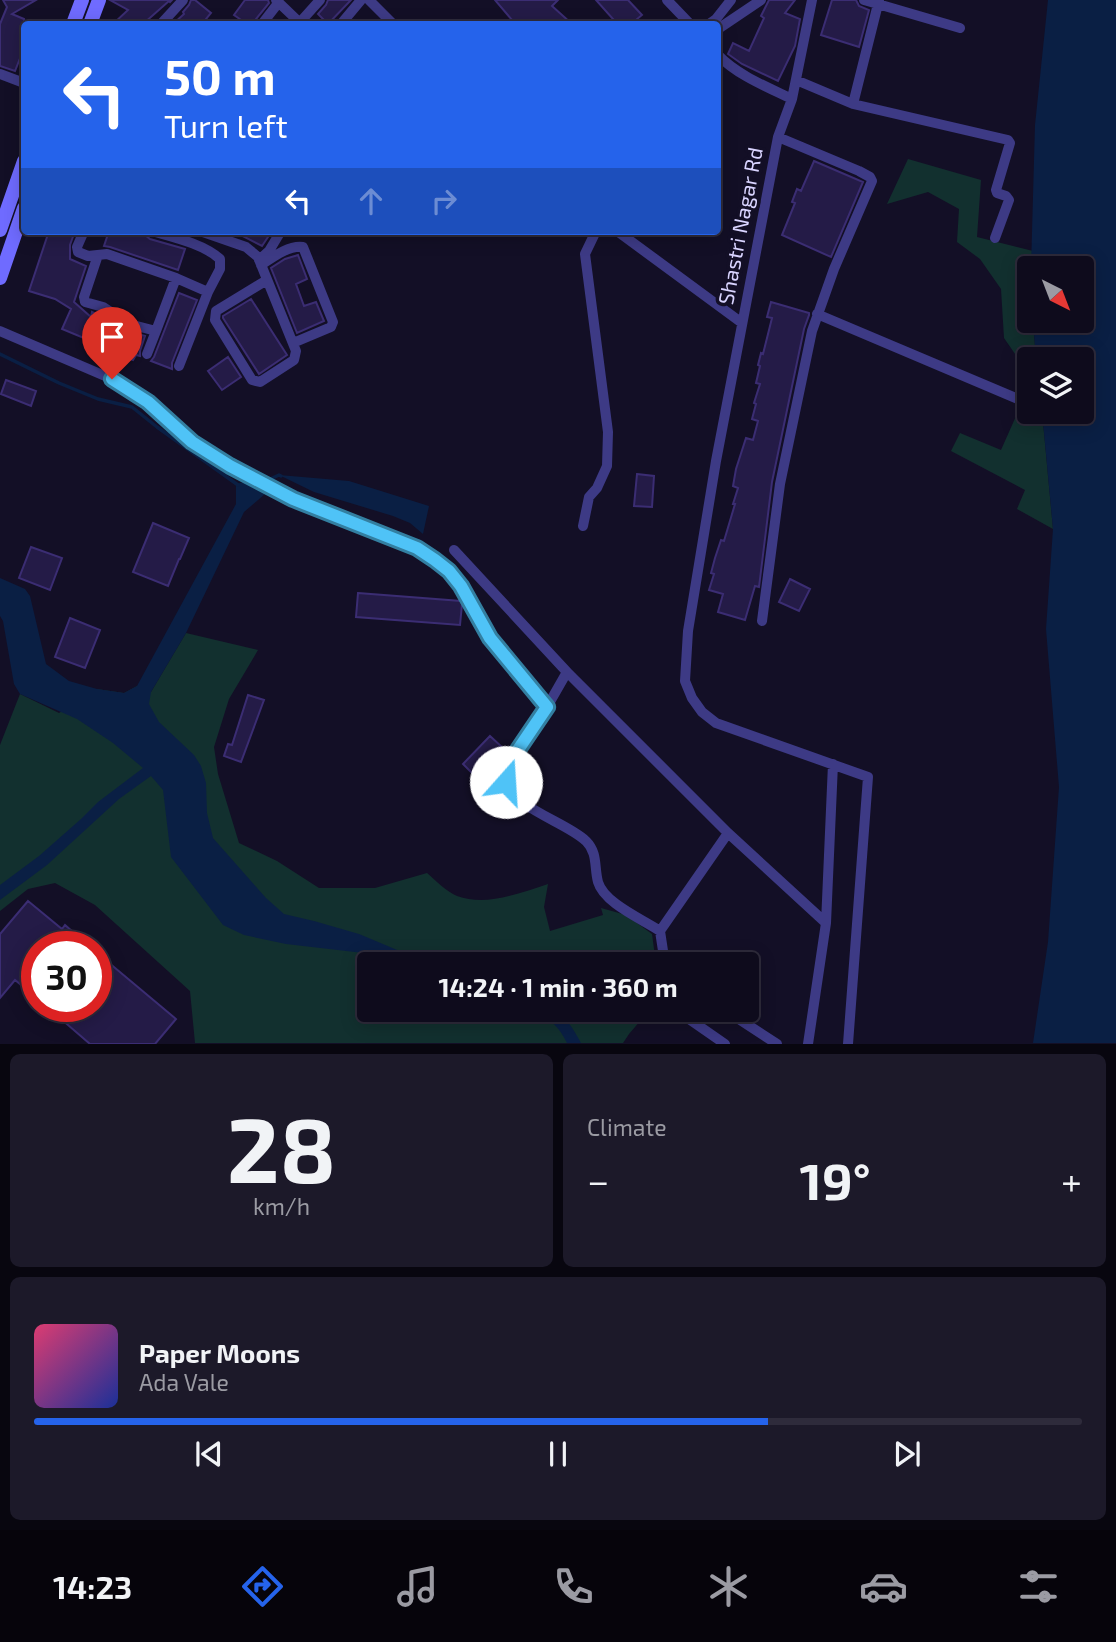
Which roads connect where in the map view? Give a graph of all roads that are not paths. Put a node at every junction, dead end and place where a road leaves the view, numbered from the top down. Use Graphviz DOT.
graph roads {
  1 [pos="82,0"];
  2 [pos="99,0"];
  3 [pos="183,0"];
  4 [pos="320,0"];
  5 [pos="361,0"];
  6 [pos="369,0"];
  7 [pos="667,0"];
  8 [pos="731,0"];
  9 [pos="761,0"];
  10 [pos="812,0"];
  11 [pos="864,0"];
  12 [pos="277,1"];
  13 [pos="879,2"];
  14 [pos="75,21"];
  15 [pos="91,21"];
  16 [pos="164,21"];
  17 [pos="264,21"];
  18 [pos="298,21"];
  19 [pos="306,21"];
  20 [pos="344,21"];
  21 [pos="390,21"];
  22 [pos="687,21"];
  23 [pos="713,21"];
  24 [pos="721,27"];
  25 [pos="960,28"];
  26 [pos="721,58"];
  27 [pos="0,74"];
  28 [pos="796,80"];
  29 [pos="21,82"];
  30 [pos="792,99"];
  31 [pos="853,104"];
  32 [pos="778,137"];
  33 [pos="21,179"];
  34 [pos="21,217"];
  35 [pos="0,230"];
  36 [pos="82,235"];
  37 [pos="165,235"];
  38 [pos="220,235"];
  39 [pos="279,235"];
  40 [pos="594,235"];
  41 [pos="622,235"];
  42 [pos="995,237"];
  43 [pos="98,255"];
  44 [pos="260,262"];
  45 [pos="0,278"];
  46 [pos="176,278"];
  47 [pos="267,280"];
  48 [pos="320,289"];
  49 [pos="208,292"];
  50 [pos="306,293"];
  51 [pos="817,314"];
  52 [pos="742,323"];
  53 [pos="0,331"];
  54 [pos="156,331"];
  55 [pos="293,343"];
  56 [pos="147,354"];
  57 [pos="179,366"];
  58 [pos="1017,399"];
  59 [pos="583,527"];
  60 [pos="454,550"];
  61 [pos="762,621"];
  62 [pos="567,672"];
  63 [pos="547,707"];
  64 [pos="833,764"];
  65 [pos="728,833"];
  66 [pos="826,923"];
  67 [pos="660,930"];
  68 [pos="663,952"];
  69 [pos="693,1022"];
  70 [pos="743,1022"];
  71 [pos="725,1044"];
  72 [pos="777,1044"];
  73 [pos="808,1044"];
  74 [pos="848,1044"];
  1 -- 14 [label="main road"];
  2 -- 15 [label="main road"];
  3 -- 16 [label="street"];
  4 -- 19 [label="street"];
  5 -- 20 [label="street"];
  6 -- 21 [label="street"];
  7 -- 22 [label="street"];
  8 -- 23 [label="street"];
  9 -- 24 [label="street"];
  10 -- 28 [label="street, Shastri Nagar Rd"];
  11 -- 13 [label="street"];
  12 -- 17 [label="street"];
  12 -- 18 [label="street"];
  13 -- 25 [label="street"];
  13 -- 31 [label="street"];
  26 -- 30 [label="street"];
  27 -- 29 [label="street"];
  28 -- 30 [label="street, Shastri Nagar Rd"];
  28 -- 31 [label="street"];
  30 -- 32 [label="street, Shastri Nagar Rd"];
  31 -- 42 [label="street"];
  32 -- 51 [label="street"];
  32 -- 52 [label="street, Shastri Nagar Rd"];
  33 -- 35 [label="main road"];
  34 -- 45 [label="main road"];
  36 -- 43 [label="street"];
  37 -- 49 [label="street"];
  38 -- 44 [label="street"];
  39 -- 44 [label="street"];
  40 -- 59 [label="street"];
  41 -- 52 [label="street"];
  43 -- 46 [label="street"];
  43 -- 54 [label="street"];
  44 -- 47 [label="street"];
  44 -- 48 [label="street"];
  46 -- 49 [label="street"];
  46 -- 54 [label="street"];
  47 -- 55 [label="street"];
  47 -- 55 [label="street"];
  48 -- 50 [label="street"];
  48 -- 55 [label="street"];
  49 -- 57 [label="street"];
  51 -- 58 [label="street"];
  51 -- 61 [label="street"];
  52 -- 64 [label="street, Shastri Nagar Rd"];
  53 -- 63 [label="street"];
  54 -- 56 [label="street"];
  60 -- 62 [label="street"];
  62 -- 63 [label="street"];
  62 -- 65 [label="street"];
  63 -- 67 [label="street"];
  64 -- 66 [label="street"];
  64 -- 74 [label="street, Shastri Nagar Rd"];
  65 -- 66 [label="street"];
  65 -- 67 [label="street"];
  66 -- 73 [label="street"];
  67 -- 68 [label="street"];
  69 -- 71 [label="street"];
  70 -- 72 [label="street"];
}
